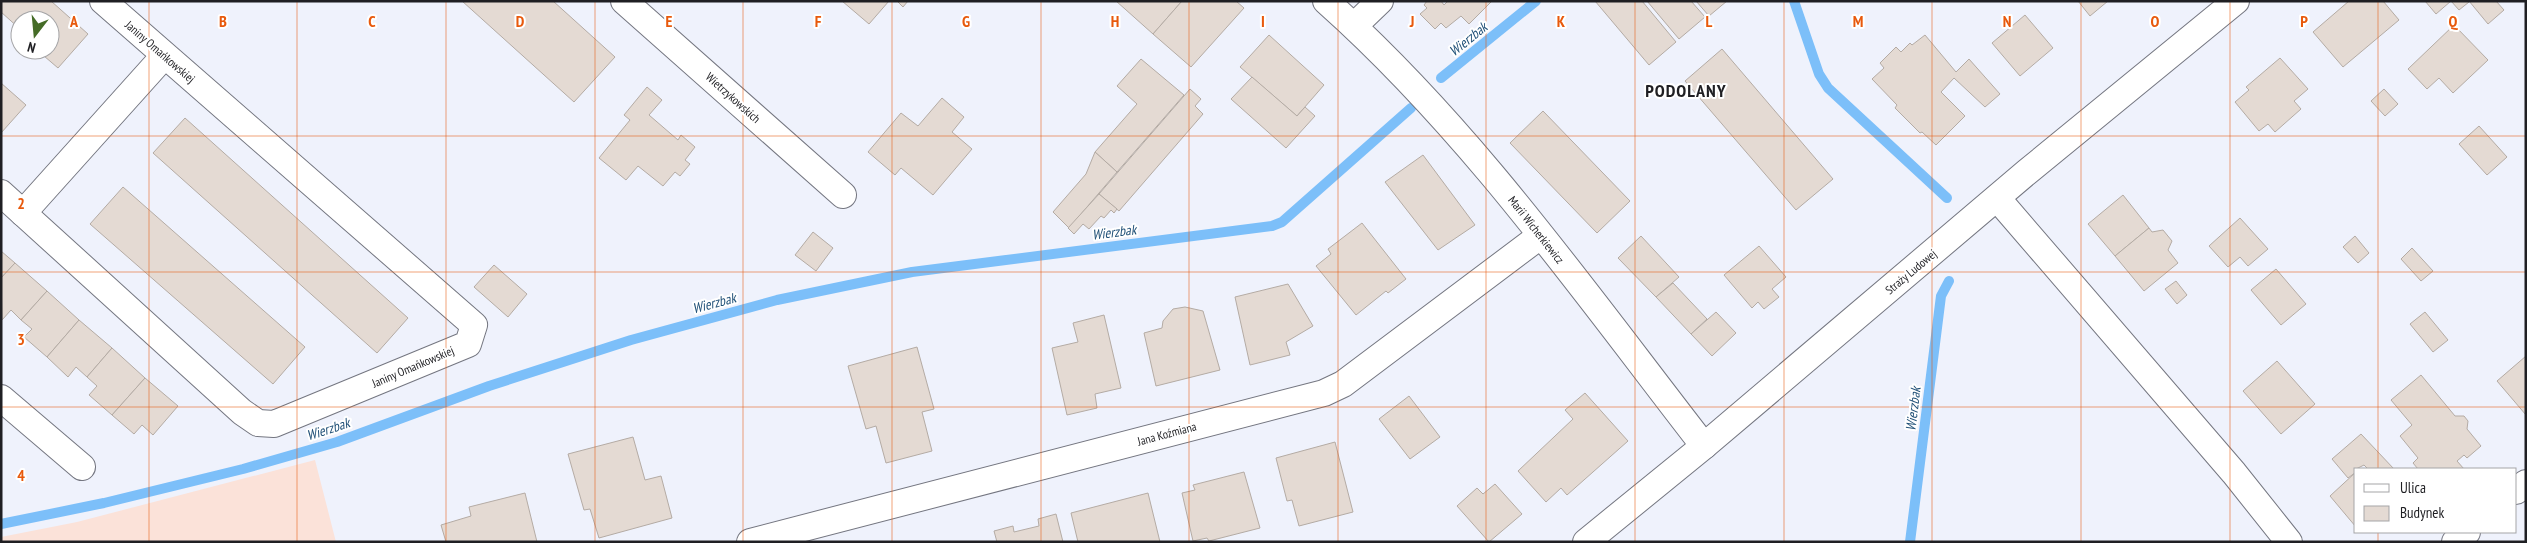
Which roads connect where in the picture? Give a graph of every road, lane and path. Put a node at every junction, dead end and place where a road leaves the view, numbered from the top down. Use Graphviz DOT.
graph roads {
  1 [pos="103,1"];
  2 [pos="624,1"];
  3 [pos="1326,1"];
  4 [pos="1380,1"];
  5 [pos="2236,1"];
  6 [pos="1354,26"];
  7 [pos="164,56"];
  8 [pos="1,193"];
  9 [pos="843,196"];
  10 [pos="1997,198"];
  11 [pos="23,212"];
  12 [pos="1540,236"];
  13 [pos="1,398"];
  14 [pos="1704,446"];
  15 [pos="82,468"];
  16 [pos="2466,533"];
  17 [pos="750,542"];
  18 [pos="1586,542"];
  19 [pos="2289,542"];
  20 [pos="2455,542"];
  1 -- 7 [label="street, Janiny Omańkowskiej"];
  2 -- 9 [label="street, Wietrzykowskich"];
  3 -- 6 [label="street, Marii Wicherkiewicz"];
  4 -- 6 [label="street"];
  5 -- 10 [label="street, Straży Ludowej"];
  6 -- 12 [label="street, Marii Wicherkiewicz"];
  7 -- 11 [label="street"];
  7 -- 11 [label="street, Janiny Omańkowskiej"];
  8 -- 11 [label="street, Janiny Omańkowskiej"];
  10 -- 14 [label="street, Straży Ludowej"];
  10 -- 19 [label="street"];
  12 -- 14 [label="street, Marii Wicherkiewicz"];
  12 -- 17 [label="street, Jana Koźmiana"];
  13 -- 15 [label="street"];
  14 -- 18 [label="street, Straży Ludowej"];
  16 -- 20 [label="street"];
}
